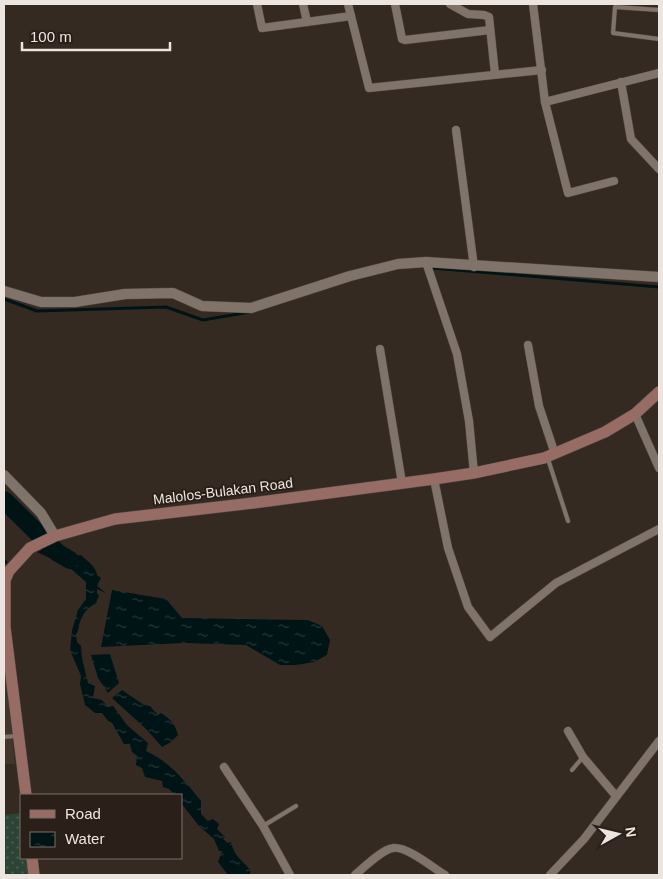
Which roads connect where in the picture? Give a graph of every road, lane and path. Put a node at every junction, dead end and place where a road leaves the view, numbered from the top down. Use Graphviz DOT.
graph roads {
  1 [pos="257,4"];
  2 [pos="303,4"];
  3 [pos="348,4"];
  4 [pos="395,4"];
  5 [pos="450,4"];
  6 [pos="533,4"];
  7 [pos="659,10"];
  8 [pos="351,16"];
  9 [pos="307,22"];
  10 [pos="490,30"];
  11 [pos="659,39"];
  12 [pos="542,70"];
  13 [pos="659,73"];
  14 [pos="495,74"];
  15 [pos="621,82"];
  16 [pos="545,102"];
  17 [pos="456,130"];
  18 [pos="659,169"];
  19 [pos="614,181"];
  20 [pos="426,262"];
  21 [pos="474,267"];
  22 [pos="659,277"];
  23 [pos="4,291"];
  24 [pos="528,345"];
  25 [pos="380,348"];
  26 [pos="659,392"];
  27 [pos="635,414"];
  28 [pos="552,455"];
  29 [pos="659,468"];
  30 [pos="474,473"];
  31 [pos="4,475"];
  32 [pos="434,479"];
  33 [pos="402,483"];
  34 [pos="568,521"];
  35 [pos="659,529"];
  36 [pos="52,537"];
  37 [pos="4,627"];
  38 [pos="568,731"];
  39 [pos="18,735"];
  40 [pos="4,737"];
  41 [pos="659,741"];
  42 [pos="583,758"];
  43 [pos="224,767"];
  44 [pos="572,770"];
  45 [pos="26,794"];
  46 [pos="616,796"];
  47 [pos="296,806"];
  48 [pos="263,826"];
  49 [pos="32,859"];
  50 [pos="34,875"];
  51 [pos="290,875"];
  52 [pos="355,875"];
  53 [pos="445,875"];
  54 [pos="550,875"];
  1 -- 9 [label="street"];
  2 -- 9 [label="street"];
  3 -- 8 [label="street"];
  4 -- 10 [label="street"];
  5 -- 10 [label="street"];
  6 -- 12 [label="street"];
  7 -- 11 [label="lane"];
  8 -- 9 [label="street"];
  8 -- 14 [label="street"];
  10 -- 14 [label="street"];
  12 -- 14 [label="street"];
  12 -- 16 [label="street"];
  13 -- 15 [label="street"];
  15 -- 16 [label="street"];
  15 -- 18 [label="street"];
  16 -- 19 [label="street"];
  17 -- 21 [label="street"];
  20 -- 21 [label="street"];
  20 -- 23 [label="street"];
  20 -- 30 [label="street"];
  21 -- 22 [label="street"];
  24 -- 28 [label="street"];
  25 -- 33 [label="street"];
  26 -- 27 [label="main road, Malolos-Bulakan Road"];
  27 -- 28 [label="main road, Malolos-Bulakan Road"];
  27 -- 29 [label="street"];
  28 -- 30 [label="main road, Malolos-Bulakan Road"];
  28 -- 34 [label="lane"];
  30 -- 32 [label="main road, Malolos-Bulakan Road"];
  31 -- 36 [label="street"];
  32 -- 33 [label="main road, Malolos-Bulakan Road"];
  32 -- 35 [label="street"];
  33 -- 36 [label="main road, Malolos-Bulakan Road"];
  36 -- 37 [label="main road, Malolos-Bulakan Road"];
  37 -- 39 [label="main road, Malolos-Bulakan Road"];
  38 -- 42 [label="street"];
  39 -- 40 [label="lane"];
  39 -- 45 [label="main road, Malolos-Bulakan Road"];
  41 -- 46 [label="street"];
  42 -- 44 [label="lane"];
  42 -- 46 [label="street"];
  43 -- 48 [label="street"];
  46 -- 54 [label="street"];
  47 -- 48 [label="lane"];
  48 -- 51 [label="street"];
  49 -- 50 [label="main road"];
  52 -- 53 [label="street"];
}
